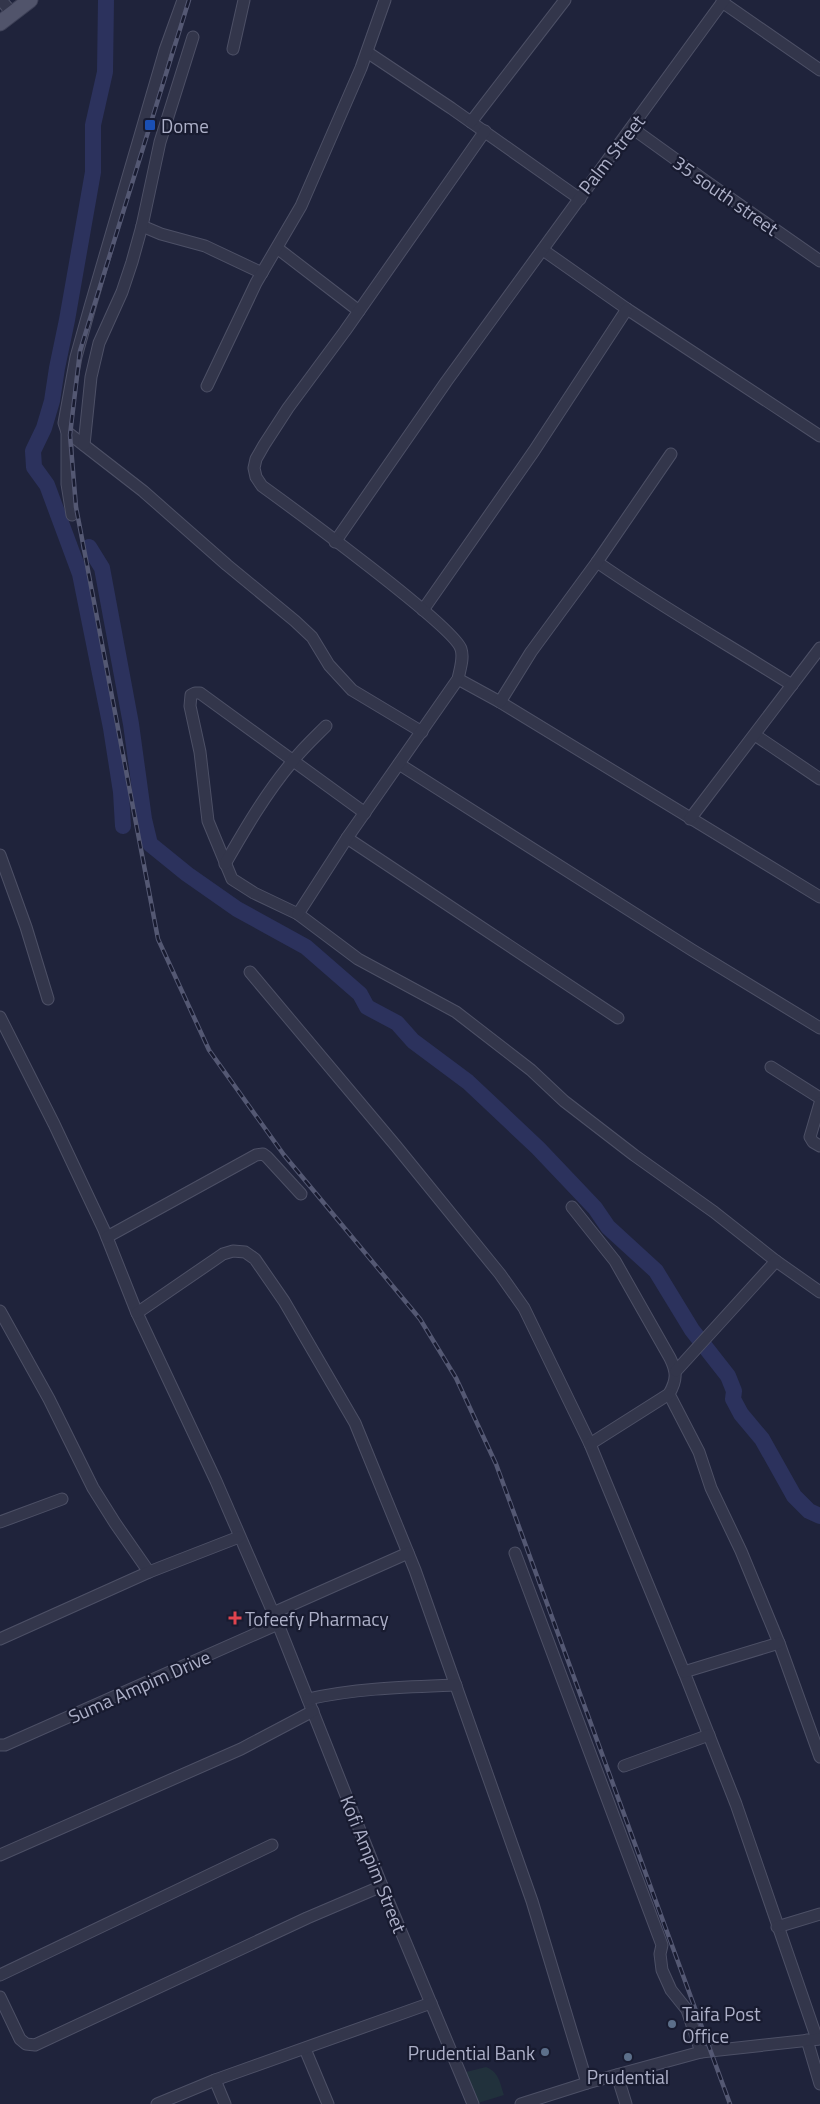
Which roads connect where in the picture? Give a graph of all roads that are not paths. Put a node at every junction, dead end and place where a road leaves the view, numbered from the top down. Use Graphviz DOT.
graph roads {
  1 [pos="1,0"];
  2 [pos="30,0"];
  3 [pos="182,0"];
  4 [pos="244,0"];
  5 [pos="385,0"];
  6 [pos="565,0"];
  7 [pos="723,1"];
  8 [pos="6,18"];
  9 [pos="193,38"];
  10 [pos="233,49"];
  11 [pos="367,52"];
  12 [pos="820,70"];
  13 [pos="471,122"];
  14 [pos="632,128"];
  15 [pos="485,132"];
  16 [pos="580,199"];
  17 [pos="142,226"];
  18 [pos="277,248"];
  19 [pos="543,250"];
  20 [pos="820,261"];
  21 [pos="262,273"];
  22 [pos="627,309"];
  23 [pos="359,310"];
  24 [pos="207,386"];
  25 [pos="67,432"];
  26 [pos="820,436"];
  27 [pos="84,445"];
  28 [pos="671,454"];
  29 [pos="72,515"];
  30 [pos="335,542"];
  31 [pos="597,562"];
  32 [pos="423,610"];
  33 [pos="820,648"];
  34 [pos="458,679"];
  35 [pos="792,685"];
  36 [pos="500,702"];
  37 [pos="326,726"];
  38 [pos="422,732"];
  39 [pos="755,735"];
  40 [pos="292,761"];
  41 [pos="399,764"];
  42 [pos="820,779"];
  43 [pos="365,814"];
  44 [pos="690,819"];
  45 [pos="347,838"];
  46 [pos="0,854"];
  47 [pos="225,864"];
  48 [pos="820,897"];
  49 [pos="298,914"];
  50 [pos="250,972"];
  51 [pos="48,999"];
  52 [pos="0,1017"];
  53 [pos="618,1018"];
  54 [pos="820,1028"];
  55 [pos="771,1067"];
  56 [pos="820,1098"];
  57 [pos="820,1103"];
  58 [pos="820,1146"];
  59 [pos="301,1194"];
  60 [pos="572,1207"];
  61 [pos="107,1237"];
  62 [pos="776,1261"];
  63 [pos="820,1292"];
  64 [pos="0,1311"];
  65 [pos="137,1313"];
  66 [pos="676,1371"];
  67 [pos="669,1394"];
  68 [pos="590,1444"];
  69 [pos="62,1499"];
  70 [pos="0,1522"];
  71 [pos="238,1536"];
  72 [pos="408,1553"];
  73 [pos="516,1554"];
  74 [pos="149,1572"];
  75 [pos="276,1618"];
  76 [pos="0,1639"];
  77 [pos="779,1642"];
  78 [pos="684,1672"];
  79 [pos="456,1685"];
  80 [pos="308,1699"];
  81 [pos="313,1711"];
  82 [pos="709,1734"];
  83 [pos="0,1745"];
  84 [pos="820,1757"];
  85 [pos="624,1766"];
  86 [pos="272,1846"];
  87 [pos="0,1855"];
  88 [pos="382,1886"];
  89 [pos="820,1914"];
  90 [pos="777,1927"];
  91 [pos="0,1975"];
  92 [pos="0,1998"];
  93 [pos="431,2004"];
  94 [pos="815,2040"];
  95 [pos="305,2049"];
  96 [pos="701,2052"];
  97 [pos="617,2075"];
  98 [pos="215,2080"];
  99 [pos="587,2083"];
  100 [pos="820,2084"];
  101 [pos="157,2104"];
  102 [pos="224,2104"];
  103 [pos="328,2104"];
  104 [pos="472,2104"];
  105 [pos="520,2104"];
  106 [pos="626,2104"];
  1 -- 8 [label="street"];
  2 -- 8 [label="main road"];
  3 -- 25 [label="street"];
  4 -- 10 [label="street"];
  5 -- 11 [label="street"];
  6 -- 13 [label="street"];
  7 -- 12 [label="street"];
  7 -- 14 [label="street, Palm Street"];
  9 -- 17 [label="street"];
  11 -- 13 [label="street, Palm Street"];
  11 -- 18 [label="street"];
  13 -- 15 [label="street, Palm Street"];
  14 -- 16 [label="street, Palm Street"];
  14 -- 20 [label="street, 35 south street"];
  15 -- 16 [label="street, Palm Street"];
  15 -- 23 [label="street"];
  16 -- 19 [label="street"];
  17 -- 21 [label="street"];
  17 -- 27 [label="street"];
  18 -- 21 [label="street"];
  18 -- 23 [label="street"];
  19 -- 22 [label="street"];
  19 -- 30 [label="street"];
  21 -- 24 [label="street"];
  22 -- 26 [label="street"];
  22 -- 32 [label="street"];
  23 -- 30 [label="street"];
  25 -- 27 [label="street"];
  25 -- 29 [label="street"];
  27 -- 38 [label="street"];
  28 -- 31 [label="street"];
  30 -- 32 [label="street"];
  31 -- 35 [label="street"];
  31 -- 36 [label="street"];
  32 -- 34 [label="street"];
  33 -- 35 [label="street"];
  34 -- 36 [label="street"];
  34 -- 38 [label="street"];
  35 -- 39 [label="street"];
  36 -- 44 [label="street"];
  37 -- 40 [label="street"];
  38 -- 41 [label="street"];
  39 -- 42 [label="street"];
  39 -- 44 [label="street"];
  40 -- 43 [label="street"];
  40 -- 47 [label="street"];
  40 -- 47 [label="street"];
  41 -- 43 [label="street"];
  41 -- 54 [label="street"];
  43 -- 45 [label="street"];
  44 -- 48 [label="street"];
  45 -- 49 [label="street"];
  45 -- 53 [label="street"];
  46 -- 51 [label="street"];
  47 -- 49 [label="street"];
  49 -- 62 [label="street"];
  50 -- 68 [label="street"];
  52 -- 61 [label="street, Kofi Ampim Street"];
  55 -- 56 [label="street"];
  57 -- 58 [label="street"];
  59 -- 61 [label="street"];
  60 -- 66 [label="street"];
  61 -- 65 [label="street, Kofi Ampim Street"];
  62 -- 63 [label="street"];
  62 -- 66 [label="street"];
  64 -- 74 [label="street"];
  65 -- 71 [label="street, Kofi Ampim Street"];
  65 -- 72 [label="street"];
  66 -- 67 [label="street"];
  67 -- 68 [label="street"];
  67 -- 77 [label="street"];
  68 -- 78 [label="street"];
  69 -- 70 [label="street"];
  71 -- 74 [label="street"];
  71 -- 75 [label="street, Kofi Ampim Street"];
  72 -- 75 [label="street, Suma Ampim Drive"];
  72 -- 79 [label="street"];
  73 -- 96 [label="street"];
  74 -- 76 [label="street"];
  75 -- 80 [label="street, Kofi Ampim Street"];
  75 -- 83 [label="street, Suma Ampim Drive"];
  77 -- 78 [label="street"];
  77 -- 84 [label="street"];
  78 -- 82 [label="street"];
  79 -- 80 [label="street"];
  79 -- 99 [label="street"];
  80 -- 81 [label="street, Kofi Ampim Street"];
  81 -- 87 [label="street"];
  81 -- 88 [label="street, Kofi Ampim Street"];
  82 -- 85 [label="street"];
  82 -- 90 [label="street"];
  86 -- 91 [label="street"];
  88 -- 92 [label="street"];
  88 -- 93 [label="street, Kofi Ampim Street"];
  89 -- 90 [label="street"];
  90 -- 94 [label="street"];
  93 -- 95 [label="street"];
  93 -- 104 [label="street, Kofi Ampim Street"];
  94 -- 96 [label="street"];
  94 -- 100 [label="street"];
  95 -- 98 [label="street"];
  95 -- 103 [label="street"];
  96 -- 97 [label="street"];
  97 -- 99 [label="street"];
  97 -- 106 [label="street"];
  98 -- 101 [label="street"];
  98 -- 102 [label="street"];
  99 -- 105 [label="street"];
}
